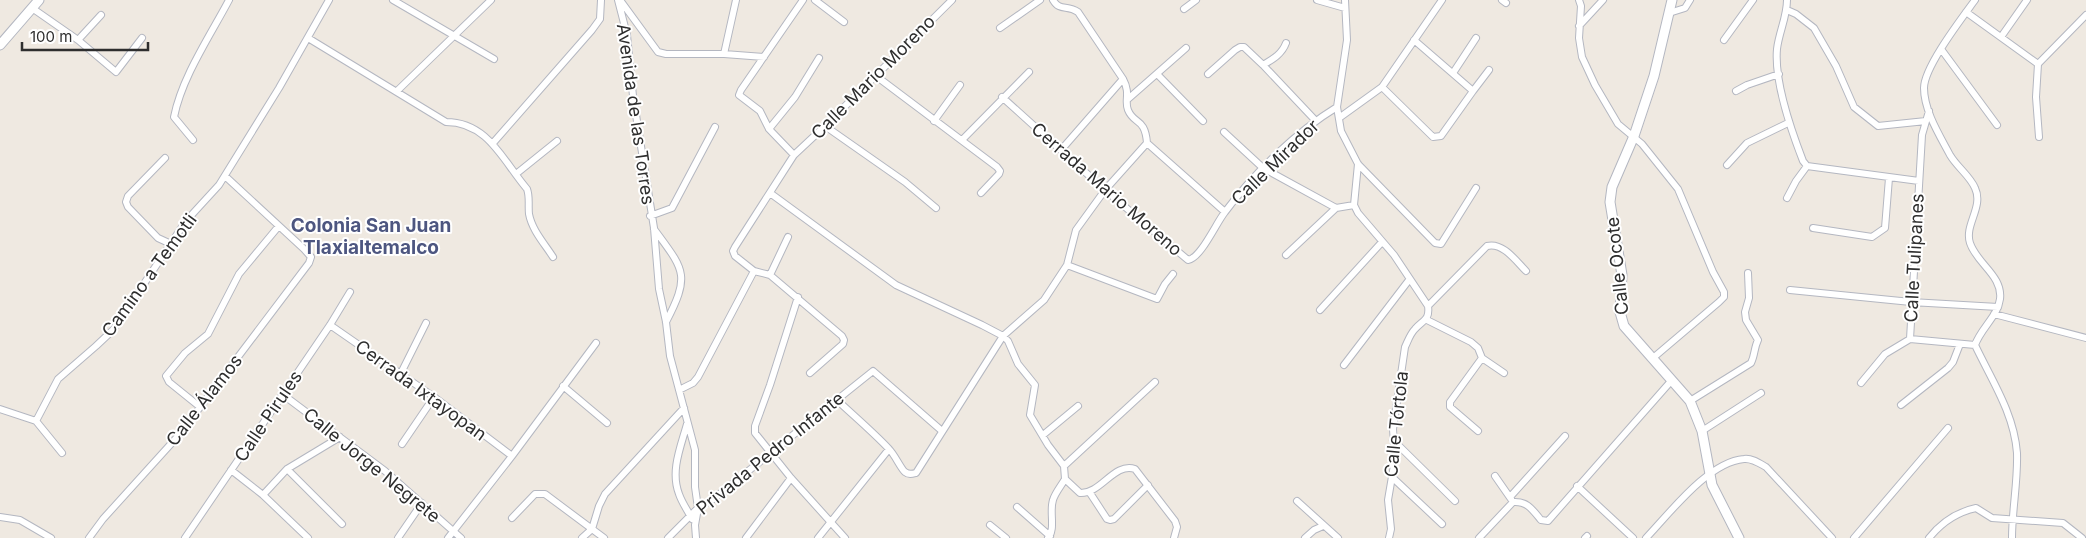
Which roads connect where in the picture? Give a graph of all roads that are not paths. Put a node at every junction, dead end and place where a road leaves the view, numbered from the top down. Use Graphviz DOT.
graph roads {
  1 [pos="39,0"];
  2 [pos="229,0"];
  3 [pos="329,0"];
  4 [pos="393,0"];
  5 [pos="491,0"];
  6 [pos="601,0"];
  7 [pos="619,0"];
  8 [pos="736,0"];
  9 [pos="803,0"];
  10 [pos="814,0"];
  11 [pos="1040,0"];
  12 [pos="1053,0"];
  13 [pos="1196,0"];
  14 [pos="1317,0"];
  15 [pos="1345,0"];
  16 [pos="1442,0"];
  17 [pos="1579,0"];
  18 [pos="1603,0"];
  19 [pos="1672,0"];
  20 [pos="1690,0"];
  21 [pos="1753,0"];
  22 [pos="1787,0"];
  23 [pos="1975,0"];
  24 [pos="2027,0"];
  25 [pos="948,1"];
  26 [pos="32,8"];
  27 [pos="1345,8"];
  28 [pos="1184,9"];
  29 [pos="1787,10"];
  30 [pos="1966,12"];
  31 [pos="1669,13"];
  32 [pos="2086,14"];
  33 [pos="101,15"];
  34 [pos="844,22"];
  35 [pos="1579,26"];
  36 [pos="1000,28"];
  37 [pos="455,35"];
  38 [pos="2002,37"];
  39 [pos="142,38"];
  40 [pos="308,38"];
  41 [pos="1476,38"];
  42 [pos="78,40"];
  43 [pos="1414,40"];
  44 [pos="1724,40"];
  45 [pos="1286,43"];
  46 [pos="0,45"];
  47 [pos="1186,48"];
  48 [pos="1941,49"];
  49 [pos="724,54"];
  50 [pos="764,57"];
  51 [pos="819,58"];
  52 [pos="494,59"];
  53 [pos="2038,64"];
  54 [pos="1263,65"];
  55 [pos="1489,70"];
  56 [pos="1029,72"];
  57 [pos="1453,73"];
  58 [pos="1156,74"];
  59 [pos="1208,74"];
  60 [pos="1779,74"];
  61 [pos="876,76"];
  62 [pos="1123,79"];
  63 [pos="960,85"];
  64 [pos="1382,87"];
  65 [pos="397,91"];
  66 [pos="1473,91"];
  67 [pos="1736,91"];
  68 [pos="1002,97"];
  69 [pos="1128,99"];
  70 [pos="1337,107"];
  71 [pos="1929,111"];
  72 [pos="1339,118"];
  73 [pos="1315,120"];
  74 [pos="934,121"];
  75 [pos="1203,121"];
  76 [pos="1926,121"];
  77 [pos="1788,124"];
  78 [pos="1997,125"];
  79 [pos="715,126"];
  80 [pos="826,126"];
  81 [pos="769,129"];
  82 [pos="1224,132"];
  83 [pos="1634,136"];
  84 [pos="2039,137"];
  85 [pos="193,140"];
  86 [pos="962,140"];
  87 [pos="557,141"];
  88 [pos="493,143"];
  89 [pos="1147,143"];
  90 [pos="1061,150"];
  91 [pos="794,155"];
  92 [pos="165,158"];
  93 [pos="1358,164"];
  94 [pos="1726,164"];
  95 [pos="1807,166"];
  96 [pos="1263,168"];
  97 [pos="516,174"];
  98 [pos="225,176"];
  99 [pos="1889,178"];
  100 [pos="1919,181"];
  101 [pos="1476,188"];
  102 [pos="1104,190"];
  103 [pos="770,193"];
  104 [pos="980,193"];
  105 [pos="1787,198"];
  106 [pos="1354,205"];
  107 [pos="936,208"];
  108 [pos="1336,208"];
  109 [pos="1225,212"];
  110 [pos="650,216"];
  111 [pos="278,227"];
  112 [pos="654,228"];
  113 [pos="1813,228"];
  114 [pos="788,237"];
  115 [pos="1382,242"];
  116 [pos="171,244"];
  117 [pos="1286,255"];
  118 [pos="553,257"];
  119 [pos="1067,265"];
  120 [pos="754,271"];
  121 [pos="1526,271"];
  122 [pos="1748,273"];
  123 [pos="1173,274"];
  124 [pos="770,275"];
  125 [pos="1409,280"];
  126 [pos="1790,290"];
  127 [pos="350,292"];
  128 [pos="798,297"];
  129 [pos="1911,302"];
  130 [pos="1428,306"];
  131 [pos="1998,308"];
  132 [pos="1320,310"];
  133 [pos="1994,314"];
  134 [pos="1427,320"];
  135 [pos="666,322"];
  136 [pos="426,323"];
  137 [pos="330,325"];
  138 [pos="1003,336"];
  139 [pos="2086,338"];
  140 [pos="1910,339"];
  141 [pos="596,342"];
  142 [pos="1960,344"];
  143 [pos="1975,345"];
  144 [pos="1482,358"];
  145 [pos="1653,358"];
  146 [pos="1344,365"];
  147 [pos="810,373"];
  148 [pos="1504,373"];
  149 [pos="400,375"];
  150 [pos="1672,380"];
  151 [pos="1155,382"];
  152 [pos="1861,382"];
  153 [pos="563,386"];
  154 [pos="680,390"];
  155 [pos="1761,393"];
  156 [pos="282,394"];
  157 [pos="434,397"];
  158 [pos="837,400"];
  159 [pos="1690,401"];
  160 [pos="1901,405"];
  161 [pos="1078,406"];
  162 [pos="200,407"];
  163 [pos="684,408"];
  164 [pos="0,409"];
  165 [pos="36,420"];
  166 [pos="607,423"];
  167 [pos="687,424"];
  168 [pos="1948,428"];
  169 [pos="1702,430"];
  170 [pos="942,431"];
  171 [pos="1478,432"];
  172 [pos="1043,435"];
  173 [pos="1565,436"];
  174 [pos="340,437"];
  175 [pos="1393,440"];
  176 [pos="402,444"];
  177 [pos="889,449"];
  178 [pos="769,452"];
  179 [pos="62,453"];
  180 [pos="512,456"];
  181 [pos="1064,466"];
  182 [pos="286,469"];
  183 [pos="231,470"];
  184 [pos="1709,473"];
  185 [pos="1495,476"];
  186 [pos="791,478"];
  187 [pos="1393,478"];
  188 [pos="1065,479"];
  189 [pos="1148,485"];
  190 [pos="1577,486"];
  191 [pos="1090,493"];
  192 [pos="263,495"];
  193 [pos="1511,500"];
  194 [pos="1297,501"];
  195 [pos="1455,501"];
  196 [pos="422,503"];
  197 [pos="1017,507"];
  198 [pos="698,508"];
  199 [pos="0,517"];
  200 [pos="691,517"];
  201 [pos="512,518"];
  202 [pos="2012,519"];
  203 [pos="830,523"];
  204 [pos="342,524"];
  205 [pos="1442,524"];
  206 [pos="695,525"];
  207 [pos="990,525"];
  208 [pos="1323,526"];
  209 [pos="592,529"];
  210 [pos="453,530"];
  211 [pos="1049,537"];
  212 [pos="51,538"];
  213 [pos="89,538"];
  214 [pos="185,538"];
  215 [pos="308,538"];
  216 [pos="398,538"];
  217 [pos="448,538"];
  218 [pos="461,538"];
  219 [pos="582,538"];
  220 [pos="604,538"];
  221 [pos="668,538"];
  222 [pos="696,538"];
  223 [pos="746,538"];
  224 [pos="818,538"];
  225 [pos="845,538"];
  226 [pos="1006,538"];
  227 [pos="1174,538"];
  228 [pos="1306,538"];
  229 [pos="1338,538"];
  230 [pos="1390,538"];
  231 [pos="1479,538"];
  232 [pos="1633,538"];
  233 [pos="1646,538"];
  234 [pos="1739,538"];
  235 [pos="1832,538"];
  236 [pos="1854,538"];
  237 [pos="1929,538"];
  238 [pos="2012,538"];
  239 [pos="2082,538"];
  1 -- 26 [label="street"];
  2 -- 85 [label="street"];
  3 -- 40 [label="street, Camino a Temotli"];
  4 -- 37 [label="street"];
  5 -- 37 [label="street"];
  6 -- 88 [label="street"];
  7 -- 49 [label="street"];
  7 -- 110 [label="street, Avenida de las Torres"];
  8 -- 49 [label="street"];
  9 -- 50 [label="street"];
  10 -- 34 [label="street"];
  11 -- 36 [label="street"];
  12 -- 62 [label="street"];
  13 -- 28 [label="street"];
  14 -- 27 [label="street"];
  15 -- 27 [label="street"];
  16 -- 43 [label="street"];
  17 -- 35 [label="street"];
  18 -- 35 [label="street"];
  19 -- 31 [label="street, Calle Ocote"];
  20 -- 31 [label="street"];
  21 -- 44 [label="street"];
  22 -- 29 [label="street"];
  23 -- 30 [label="street"];
  24 -- 38 [label="street"];
  25 -- 61 [label="street, Calle Mario Moreno"];
  26 -- 42 [label="street"];
  26 -- 46 [label="street"];
  27 -- 70 [label="street"];
  29 -- 60 [label="street"];
  29 -- 76 [label="street"];
  30 -- 38 [label="street"];
  30 -- 48 [label="street"];
  31 -- 83 [label="street, Calle Ocote"];
  32 -- 53 [label="street"];
  33 -- 42 [label="street"];
  35 -- 83 [label="street"];
  37 -- 52 [label="street"];
  37 -- 65 [label="street"];
  38 -- 53 [label="street"];
  39 -- 42 [label="street"];
  40 -- 65 [label="street"];
  40 -- 98 [label="street, Camino a Temotli"];
  41 -- 57 [label="street"];
  43 -- 57 [label="street"];
  43 -- 64 [label="street"];
  45 -- 54 [label="street"];
  47 -- 58 [label="street"];
  48 -- 71 [label="street"];
  48 -- 78 [label="street"];
  49 -- 50 [label="street"];
  50 -- 81 [label="street"];
  51 -- 81 [label="street"];
  53 -- 84 [label="street"];
  54 -- 59 [label="street"];
  54 -- 73 [label="street"];
  55 -- 66 [label="street"];
  56 -- 68 [label="street"];
  57 -- 66 [label="street"];
  58 -- 69 [label="street"];
  58 -- 75 [label="street"];
  60 -- 67 [label="street"];
  60 -- 77 [label="street"];
  61 -- 74 [label="street"];
  61 -- 80 [label="street, Calle Mario Moreno"];
  62 -- 69 [label="street"];
  62 -- 90 [label="street"];
  63 -- 74 [label="street"];
  64 -- 66 [label="street"];
  64 -- 72 [label="street"];
  65 -- 88 [label="street"];
  68 -- 86 [label="street"];
  68 -- 90 [label="street, Cerrada Mario Moreno"];
  69 -- 89 [label="street"];
  70 -- 72 [label="street"];
  70 -- 73 [label="street, Calle Mirador"];
  71 -- 76 [label="street, Calle Tulipanes"];
  71 -- 131 [label="street"];
  72 -- 93 [label="street"];
  73 -- 96 [label="street, Calle Mirador"];
  74 -- 86 [label="street"];
  76 -- 100 [label="street, Calle Tulipanes"];
  77 -- 94 [label="street"];
  77 -- 95 [label="street"];
  79 -- 110 [label="street"];
  80 -- 91 [label="street, Calle Mario Moreno"];
  80 -- 107 [label="street"];
  81 -- 91 [label="street"];
  82 -- 96 [label="street"];
  83 -- 145 [label="street, Calle Ocote"];
  83 -- 145 [label="street"];
  86 -- 104 [label="street"];
  87 -- 97 [label="street"];
  88 -- 97 [label="street"];
  89 -- 102 [label="street"];
  89 -- 109 [label="street"];
  90 -- 102 [label="street, Cerrada Mario Moreno"];
  91 -- 103 [label="street, Calle Mario Moreno"];
  92 -- 116 [label="street"];
  93 -- 101 [label="street"];
  93 -- 106 [label="street"];
  95 -- 99 [label="street"];
  95 -- 105 [label="street"];
  96 -- 108 [label="street"];
  96 -- 109 [label="street, Calle Mirador"];
  97 -- 118 [label="street"];
  98 -- 111 [label="street"];
  98 -- 116 [label="street, Camino a Temotli"];
  99 -- 100 [label="street"];
  99 -- 113 [label="street"];
  100 -- 129 [label="street, Calle Tulipanes"];
  102 -- 109 [label="street, Cerrada Mario Moreno"];
  102 -- 119 [label="street"];
  103 -- 120 [label="street, Calle Mario Moreno"];
  103 -- 138 [label="street"];
  106 -- 108 [label="street"];
  106 -- 115 [label="street"];
  108 -- 117 [label="street"];
  110 -- 112 [label="street, Avenida de las Torres"];
  111 -- 162 [label="street, Calle Álamos"];
  111 -- 162 [label="street"];
  112 -- 135 [label="street, Avenida de las Torres"];
  112 -- 135 [label="street, Avenida de las Torres"];
  114 -- 124 [label="street"];
  115 -- 125 [label="street"];
  115 -- 132 [label="street"];
  116 -- 165 [label="street, Camino a Temotli"];
  119 -- 123 [label="street"];
  119 -- 138 [label="street"];
  120 -- 124 [label="street"];
  120 -- 154 [label="street"];
  121 -- 130 [label="street"];
  122 -- 159 [label="street"];
  124 -- 128 [label="street"];
  125 -- 130 [label="street"];
  125 -- 146 [label="street"];
  126 -- 129 [label="street"];
  127 -- 137 [label="street, Calle Pirules"];
  128 -- 147 [label="street"];
  128 -- 178 [label="street"];
  129 -- 131 [label="street"];
  129 -- 140 [label="street, Calle Tulipanes"];
  130 -- 134 [label="street"];
  131 -- 133 [label="street"];
  133 -- 139 [label="street"];
  133 -- 143 [label="street"];
  134 -- 144 [label="street"];
  134 -- 175 [label="street, Calle Tórtola"];
  135 -- 154 [label="street, Avenida de las Torres"];
  136 -- 149 [label="street"];
  137 -- 149 [label="street, Cerrada Ixtayopan"];
  137 -- 156 [label="street, Calle Pirules"];
  138 -- 170 [label="street"];
  138 -- 172 [label="street"];
  140 -- 142 [label="street"];
  140 -- 152 [label="street, Calle Tulipanes"];
  141 -- 153 [label="street"];
  142 -- 143 [label="street"];
  142 -- 160 [label="street"];
  143 -- 202 [label="street"];
  144 -- 148 [label="street"];
  144 -- 171 [label="street"];
  145 -- 150 [label="street, Calle Ocote"];
  149 -- 157 [label="street, Cerrada Ixtayopan"];
  150 -- 159 [label="street, Calle Ocote"];
  150 -- 190 [label="street"];
  151 -- 181 [label="street"];
  153 -- 166 [label="street"];
  153 -- 180 [label="street"];
  154 -- 163 [label="street, Avenida de las Torres"];
  155 -- 169 [label="street"];
  156 -- 174 [label="street, Calle Jorge Negrete"];
  156 -- 183 [label="street, Calle Pirules"];
  157 -- 176 [label="street"];
  157 -- 180 [label="street, Cerrada Ixtayopan"];
  158 -- 170 [label="street, Privada Pedro Infante"];
  158 -- 177 [label="street"];
  158 -- 178 [label="street, Privada Pedro Infante"];
  159 -- 169 [label="street, Calle Ocote"];
  161 -- 172 [label="street"];
  162 -- 213 [label="street, Calle Álamos"];
  163 -- 167 [label="street, Avenida de las Torres"];
  163 -- 209 [label="street"];
  164 -- 165 [label="street"];
  165 -- 179 [label="street"];
  167 -- 198 [label="street, Avenida de las Torres"];
  167 -- 200 [label="street, Avenida de las Torres"];
  168 -- 236 [label="street"];
  169 -- 184 [label="street, Calle Ocote"];
  170 -- 177 [label="street"];
  172 -- 181 [label="street"];
  173 -- 193 [label="street"];
  174 -- 182 [label="street"];
  174 -- 196 [label="street, Calle Jorge Negrete"];
  175 -- 187 [label="street, Calle Tórtola"];
  175 -- 195 [label="street"];
  177 -- 203 [label="street"];
  178 -- 186 [label="street"];
  178 -- 198 [label="street, Privada Pedro Infante"];
  180 -- 210 [label="street"];
  181 -- 188 [label="street"];
  182 -- 192 [label="street"];
  182 -- 204 [label="street"];
  183 -- 192 [label="street"];
  183 -- 214 [label="street, Calle Pirules"];
  184 -- 233 [label="street"];
  184 -- 234 [label="street, Calle Ocote"];
  184 -- 235 [label="street"];
  185 -- 193 [label="street"];
  186 -- 203 [label="street"];
  186 -- 223 [label="street"];
  187 -- 205 [label="street"];
  187 -- 230 [label="street, Calle Tórtola"];
  188 -- 191 [label="street"];
  188 -- 211 [label="street"];
  189 -- 191 [label="street"];
  189 -- 191 [label="street"];
  189 -- 227 [label="street"];
  190 -- 193 [label="street"];
  190 -- 232 [label="street"];
  192 -- 215 [label="street"];
  193 -- 231 [label="street"];
  194 -- 208 [label="street"];
  196 -- 210 [label="street, Calle Jorge Negrete"];
  196 -- 216 [label="street"];
  197 -- 211 [label="street"];
  198 -- 200 [label="street, Privada Pedro Infante"];
  198 -- 206 [label="street, Avenida de las Torres"];
  199 -- 212 [label="street"];
  200 -- 206 [label="street, Avenida de las Torres"];
  200 -- 221 [label="street, Privada Pedro Infante"];
  201 -- 209 [label="street"];
  202 -- 237 [label="street"];
  202 -- 238 [label="street"];
  202 -- 239 [label="street"];
  203 -- 224 [label="street"];
  203 -- 225 [label="street"];
  206 -- 222 [label="street, Avenida de las Torres"];
  207 -- 226 [label="street"];
  208 -- 228 [label="street"];
  208 -- 229 [label="street"];
  209 -- 219 [label="street"];
  209 -- 220 [label="street"];
  210 -- 217 [label="street"];
  210 -- 218 [label="street, Calle Jorge Negrete"];
}
